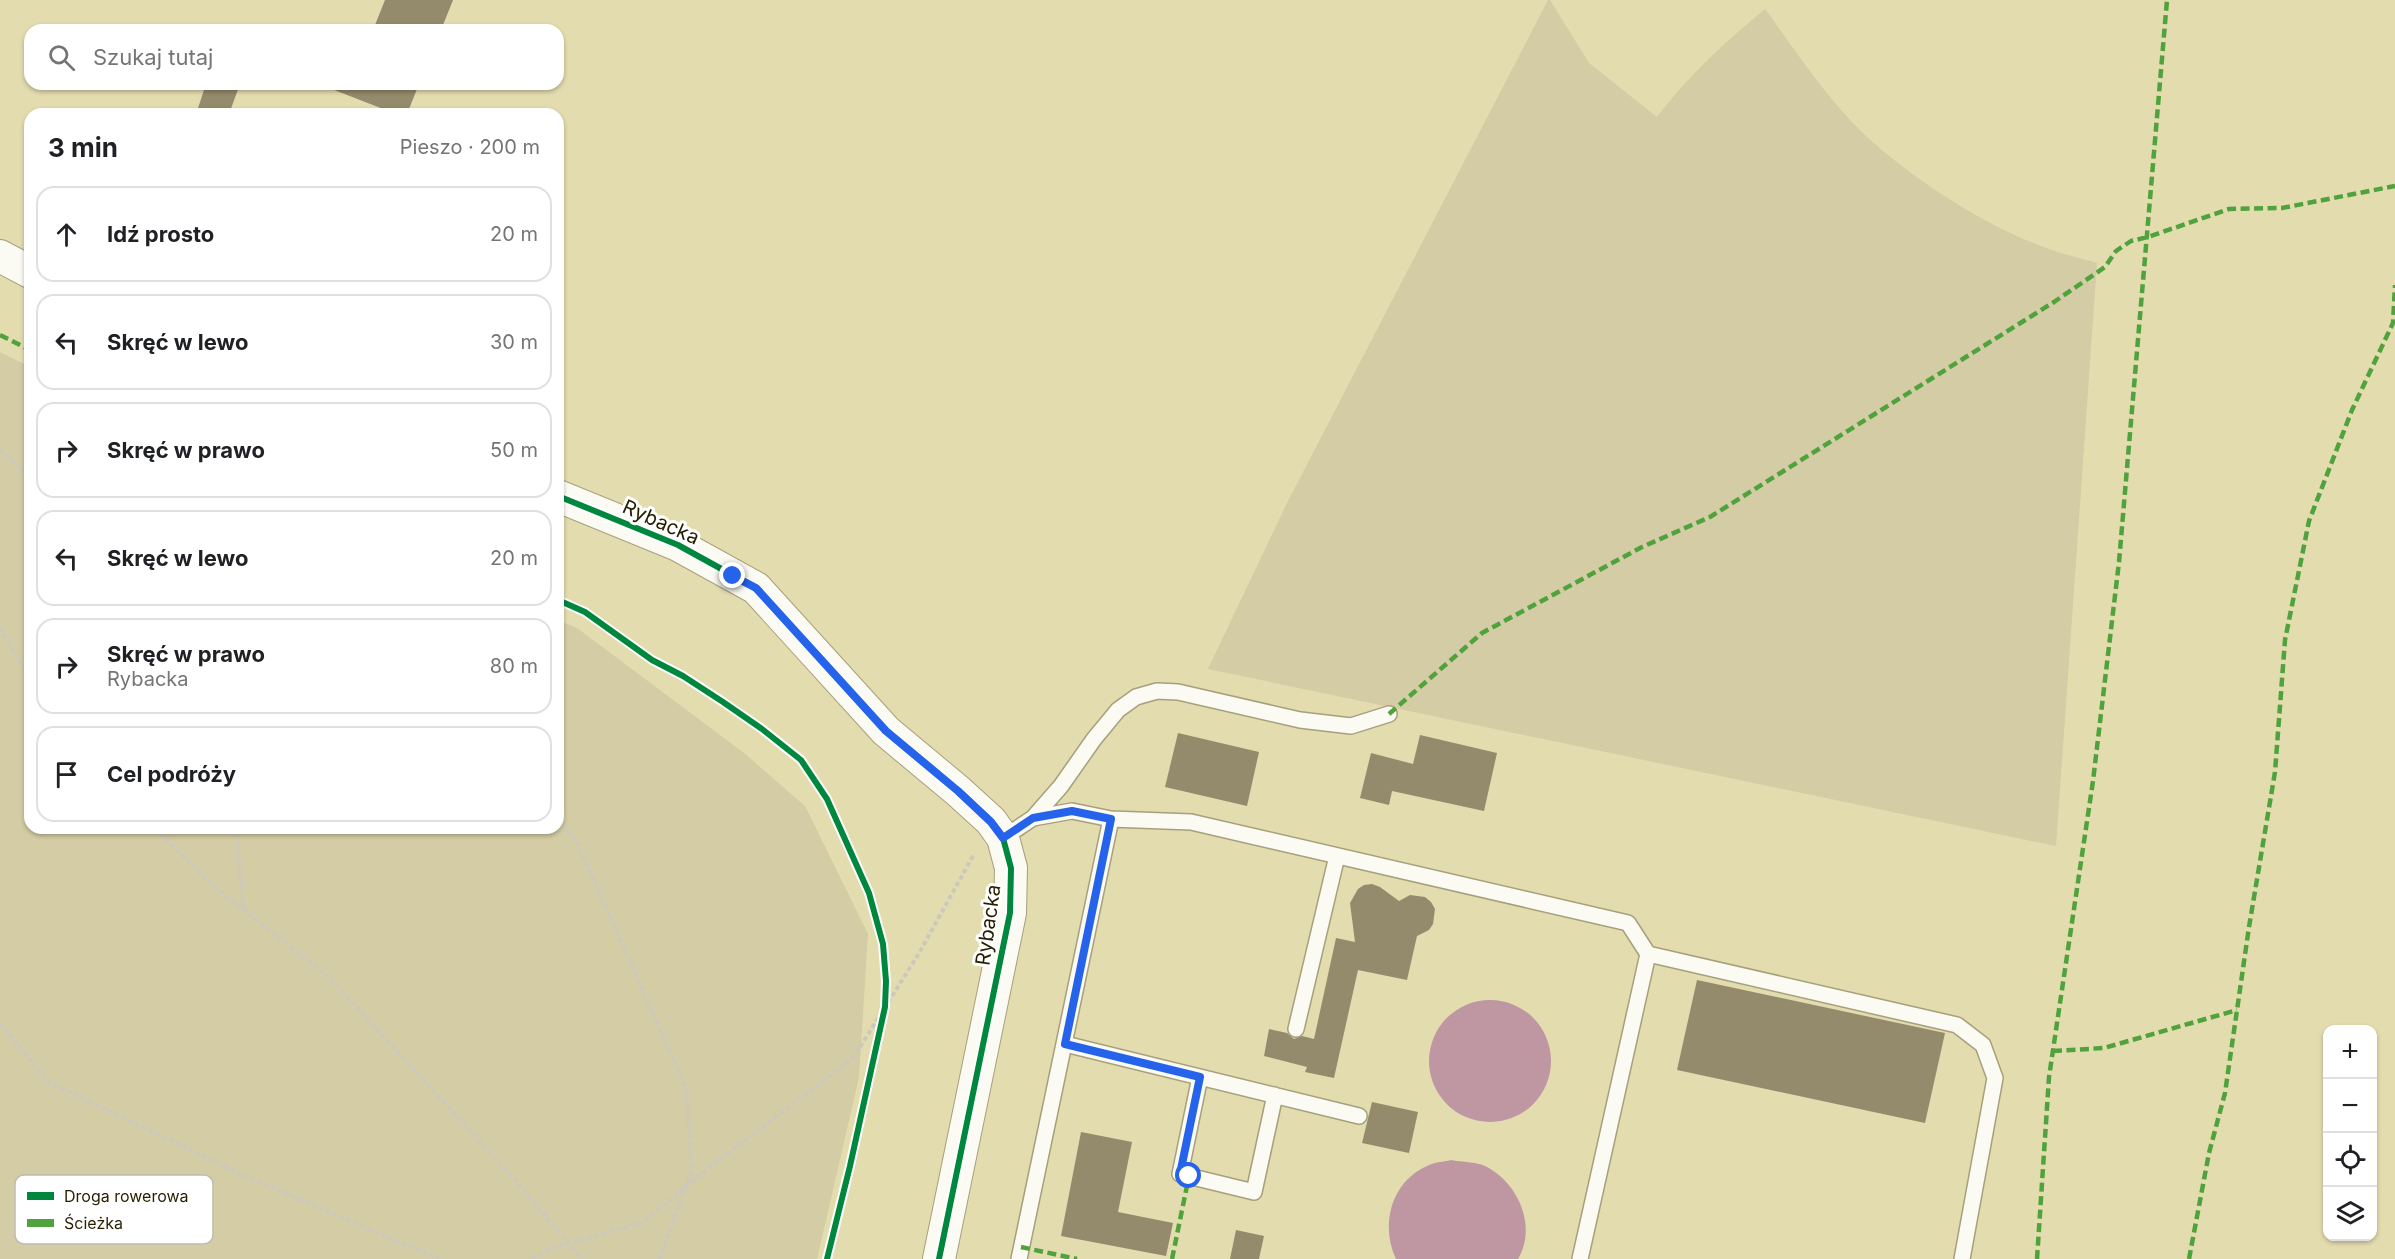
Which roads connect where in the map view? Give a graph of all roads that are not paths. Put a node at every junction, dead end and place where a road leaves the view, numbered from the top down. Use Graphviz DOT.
graph roads {
  1 [pos="0,256"];
  2 [pos="24,269"];
  3 [pos="564,498"];
  4 [pos="1389,714"];
  5 [pos="1033,818"];
  6 [pos="1111,819"];
  7 [pos="997,830"];
  8 [pos="1337,856"];
  9 [pos="1648,954"];
  10 [pos="1296,1029"];
  11 [pos="1065,1044"];
  12 [pos="1200,1077"];
  13 [pos="1275,1095"];
  14 [pos="1359,1116"];
  15 [pos="939,1259"];
  16 [pos="1019,1259"];
  17 [pos="1580,1259"];
  18 [pos="1962,1259"];
  1 -- 2 [label="street"];
  3 -- 7 [label="street, Rybacka"];
  4 -- 5 [label="lane"];
  5 -- 6 [label="lane"];
  5 -- 7 [label="lane"];
  6 -- 8 [label="lane"];
  6 -- 11 [label="lane"];
  7 -- 15 [label="street, Rybacka"];
  8 -- 9 [label="lane"];
  8 -- 10 [label="lane"];
  9 -- 17 [label="lane"];
  9 -- 18 [label="lane"];
  11 -- 12 [label="lane"];
  11 -- 16 [label="lane"];
  12 -- 13 [label="lane"];
  12 -- 13 [label="lane"];
  13 -- 14 [label="lane"];
}
